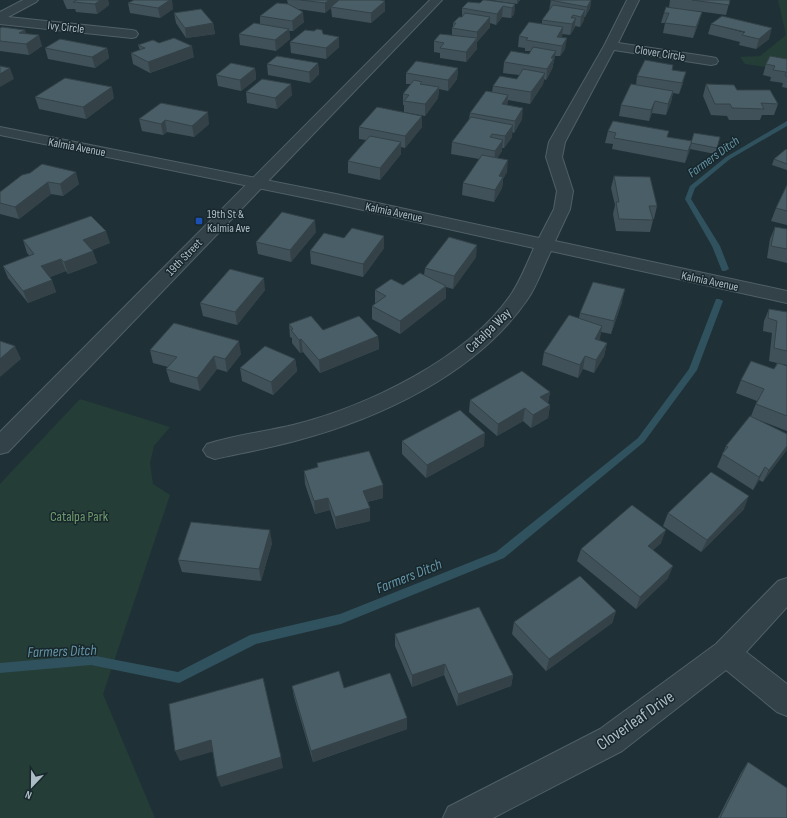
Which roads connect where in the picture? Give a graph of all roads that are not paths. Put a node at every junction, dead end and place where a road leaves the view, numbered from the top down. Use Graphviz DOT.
graph roads {
  1 [pos="32,0"];
  2 [pos="436,0"];
  3 [pos="633,0"];
  4 [pos="0,17"];
  5 [pos="0,20"];
  6 [pos="132,34"];
  7 [pos="610,46"];
  8 [pos="710,60"];
  9 [pos="0,131"];
  10 [pos="257,183"];
  11 [pos="545,245"];
  12 [pos="787,297"];
  13 [pos="0,446"];
  14 [pos="215,450"];
  15 [pos="787,589"];
  16 [pos="726,653"];
  17 [pos="787,702"];
  18 [pos="459,818"];
  1 -- 4 [label="street"];
  2 -- 10 [label="street, 19th Street"];
  3 -- 7 [label="street, Catalpa Way"];
  5 -- 6 [label="street, Ivy Circle"];
  7 -- 8 [label="street, Clover Circle"];
  7 -- 11 [label="street, Catalpa Way"];
  9 -- 10 [label="street, Kalmia Avenue"];
  10 -- 11 [label="street, Kalmia Avenue"];
  10 -- 13 [label="street, 19th Street"];
  11 -- 12 [label="street, Kalmia Avenue"];
  11 -- 14 [label="street, Catalpa Way"];
  15 -- 16 [label="street, Cloverleaf Drive"];
  16 -- 17 [label="street"];
  16 -- 18 [label="street, Cloverleaf Drive"];
}
